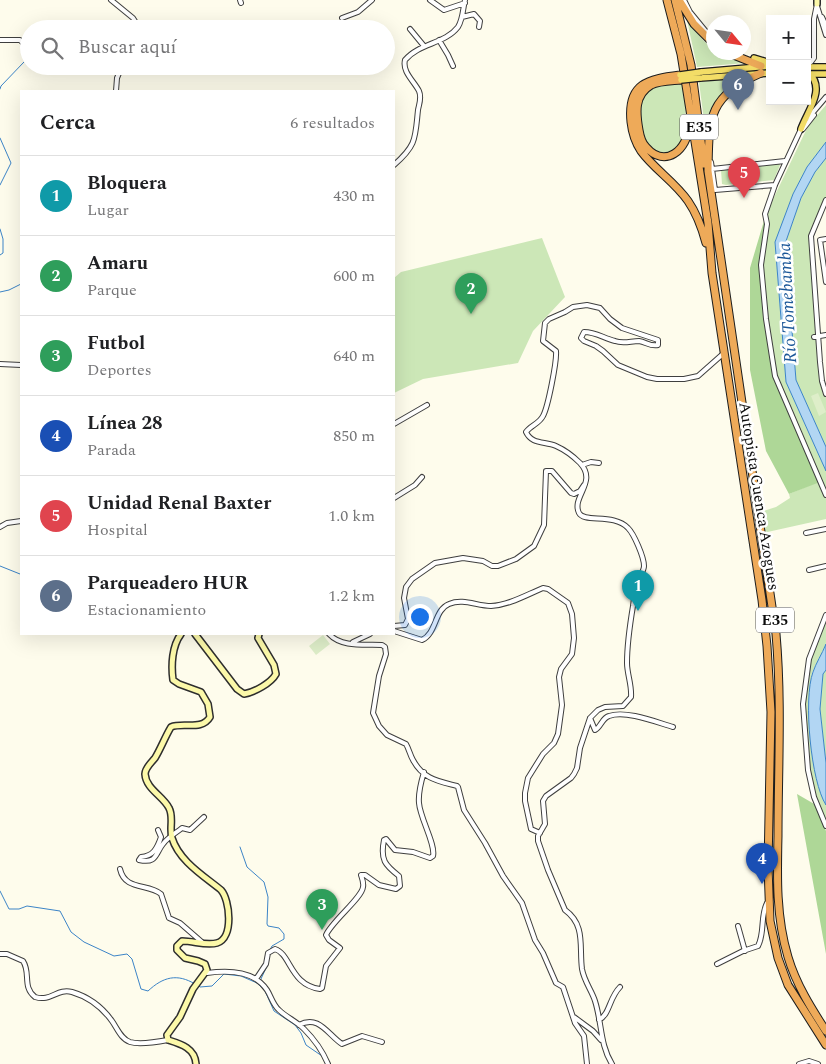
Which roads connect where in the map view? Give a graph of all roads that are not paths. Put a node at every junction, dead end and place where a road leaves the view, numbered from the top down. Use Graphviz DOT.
graph roads {
  1 [pos="111,0"];
  2 [pos="372,0"];
  3 [pos="430,0"];
  4 [pos="667,0"];
  5 [pos="677,0"];
  6 [pos="684,0"];
  7 [pos="465,1"];
  8 [pos="817,2"];
  9 [pos="462,17"];
  10 [pos="342,18"];
  11 [pos="134,20"];
  12 [pos="479,27"];
  13 [pos="824,27"];
  14 [pos="410,29"];
  15 [pos="706,30"];
  16 [pos="826,34"];
  17 [pos="706,36"];
  18 [pos="0,40"];
  19 [pos="20,40"];
  20 [pos="439,40"];
  21 [pos="424,46"];
  22 [pos="751,57"];
  23 [pos="754,58"];
  24 [pos="742,60"];
  25 [pos="766,62"];
  26 [pos="811,62"];
  27 [pos="453,66"];
  28 [pos="766,66"];
  29 [pos="826,67"];
  30 [pos="761,70"];
  31 [pos="811,70"];
  32 [pos="766,72"];
  33 [pos="811,72"];
  34 [pos="811,73"];
  35 [pos="826,74"];
  36 [pos="119,75"];
  37 [pos="681,77"];
  38 [pos="116,90"];
  39 [pos="826,98"];
  40 [pos="689,108"];
  41 [pos="800,131"];
  42 [pos="785,161"];
  43 [pos="395,164"];
  44 [pos="710,170"];
  45 [pos="775,185"];
  46 [pos="826,200"];
  47 [pos="826,239"];
  48 [pos="711,267"];
  49 [pos="826,282"];
  50 [pos="826,335"];
  51 [pos="816,337"];
  52 [pos="724,353"];
  53 [pos="826,360"];
  54 [pos="820,362"];
  55 [pos="0,364"];
  56 [pos="20,365"];
  57 [pos="826,394"];
  58 [pos="427,405"];
  59 [pos="395,423"];
  60 [pos="599,463"];
  61 [pos="582,465"];
  62 [pos="422,477"];
  63 [pos="586,481"];
  64 [pos="826,494"];
  65 [pos="395,497"];
  66 [pos="20,521"];
  67 [pos="0,527"];
  68 [pos="826,529"];
  69 [pos="806,533"];
  70 [pos="826,566"];
  71 [pos="809,570"];
  72 [pos="826,615"];
  73 [pos="395,626"];
  74 [pos="395,631"];
  75 [pos="180,635"];
  76 [pos="196,635"];
  77 [pos="258,635"];
  78 [pos="330,635"];
  79 [pos="368,635"];
  80 [pos="351,643"];
  81 [pos="590,718"];
  82 [pos="672,727"];
  83 [pos="424,772"];
  84 [pos="204,817"];
  85 [pos="826,826"];
  86 [pos="158,830"];
  87 [pos="540,833"];
  88 [pos="171,837"];
  89 [pos="120,869"];
  90 [pos="768,901"];
  91 [pos="738,926"];
  92 [pos="203,943"];
  93 [pos="745,951"];
  94 [pos="0,954"];
  95 [pos="717,964"];
  96 [pos="207,973"];
  97 [pos="258,981"];
  98 [pos="620,987"];
  99 [pos="574,1017"];
  100 [pos="599,1020"];
  101 [pos="300,1025"];
  102 [pos="826,1031"];
  103 [pos="168,1040"];
  104 [pos="382,1042"];
  105 [pos="603,1043"];
  106 [pos="826,1044"];
  107 [pos="196,1064"];
  108 [pos="328,1064"];
  109 [pos="587,1064"];
  110 [pos="612,1064"];
  111 [pos="799,1064"];
  112 [pos="818,1064"];
  1 -- 11 [label="street"];
  2 -- 10 [label="street"];
  3 -- 7 [label="street"];
  4 -- 40 [label="highway, E35"];
  5 -- 17 [label="highway"];
  5 -- 44 [label="highway, E35"];
  6 -- 15 [label="street"];
  7 -- 9 [label="street"];
  8 -- 13 [label="street"];
  8 -- 26 [label="street"];
  9 -- 12 [label="street"];
  9 -- 20 [label="street"];
  13 -- 16 [label="street"];
  14 -- 21 [label="street"];
  18 -- 19 [label="street"];
  20 -- 21 [label="street"];
  20 -- 27 [label="street"];
  21 -- 43 [label="street"];
  22 -- 23 [label="street"];
  23 -- 25 [label="main road"];
  24 -- 30 [label="highway"];
  28 -- 30 [label="main road"];
  29 -- 31 [label="main road"];
  30 -- 32 [label="main road"];
  30 -- 37 [label="main road, bridge"];
  30 -- 44 [label="highway"];
  33 -- 35 [label="main road"];
  34 -- 41 [label="main road"];
  36 -- 38 [label="street"];
  37 -- 40 [label="highway"];
  37 -- 48 [label="highway"];
  39 -- 41 [label="street"];
  40 -- 48 [label="highway, Autopista Cuenca Azogues / E35"];
  41 -- 42 [label="street"];
  42 -- 44 [label="street"];
  42 -- 45 [label="street"];
  44 -- 45 [label="street"];
  44 -- 102 [label="highway, Autopista Cuenca Azogues / E35"];
  45 -- 64 [label="street"];
  46 -- 51 [label="street"];
  47 -- 49 [label="street"];
  48 -- 52 [label="highway, Autopista Cuenca Azogues / E35"];
  50 -- 51 [label="street"];
  51 -- 54 [label="street"];
  52 -- 61 [label="street"];
  52 -- 90 [label="highway, Autopista Cuenca Azogues / E35"];
  53 -- 54 [label="street"];
  54 -- 57 [label="street"];
  55 -- 56 [label="street"];
  58 -- 59 [label="street"];
  60 -- 61 [label="street"];
  61 -- 63 [label="street"];
  62 -- 65 [label="street"];
  63 -- 73 [label="street"];
  63 -- 81 [label="street"];
  66 -- 67 [label="street"];
  68 -- 69 [label="street"];
  70 -- 71 [label="street"];
  72 -- 85 [label="street"];
  74 -- 87 [label="street"];
  75 -- 88 [label="street"];
  76 -- 77 [label="street"];
  78 -- 80 [label="street"];
  79 -- 80 [label="street"];
  80 -- 83 [label="street"];
  81 -- 82 [label="street"];
  81 -- 87 [label="street"];
  83 -- 97 [label="street"];
  83 -- 99 [label="street"];
  84 -- 88 [label="street"];
  86 -- 88 [label="street"];
  87 -- 100 [label="street"];
  88 -- 92 [label="street"];
  89 -- 92 [label="street"];
  90 -- 93 [label="street"];
  90 -- 106 [label="highway, Autopista Cuenca Azogues / E35"];
  91 -- 93 [label="street"];
  92 -- 96 [label="street"];
  93 -- 95 [label="street"];
  94 -- 103 [label="street"];
  96 -- 97 [label="street"];
  96 -- 103 [label="street"];
  97 -- 101 [label="street"];
  98 -- 100 [label="street"];
  99 -- 105 [label="street"];
  99 -- 109 [label="street"];
  100 -- 105 [label="street"];
  101 -- 104 [label="street"];
  101 -- 108 [label="street"];
  103 -- 107 [label="street"];
  105 -- 110 [label="street"];
  111 -- 112 [label="street"];
}
